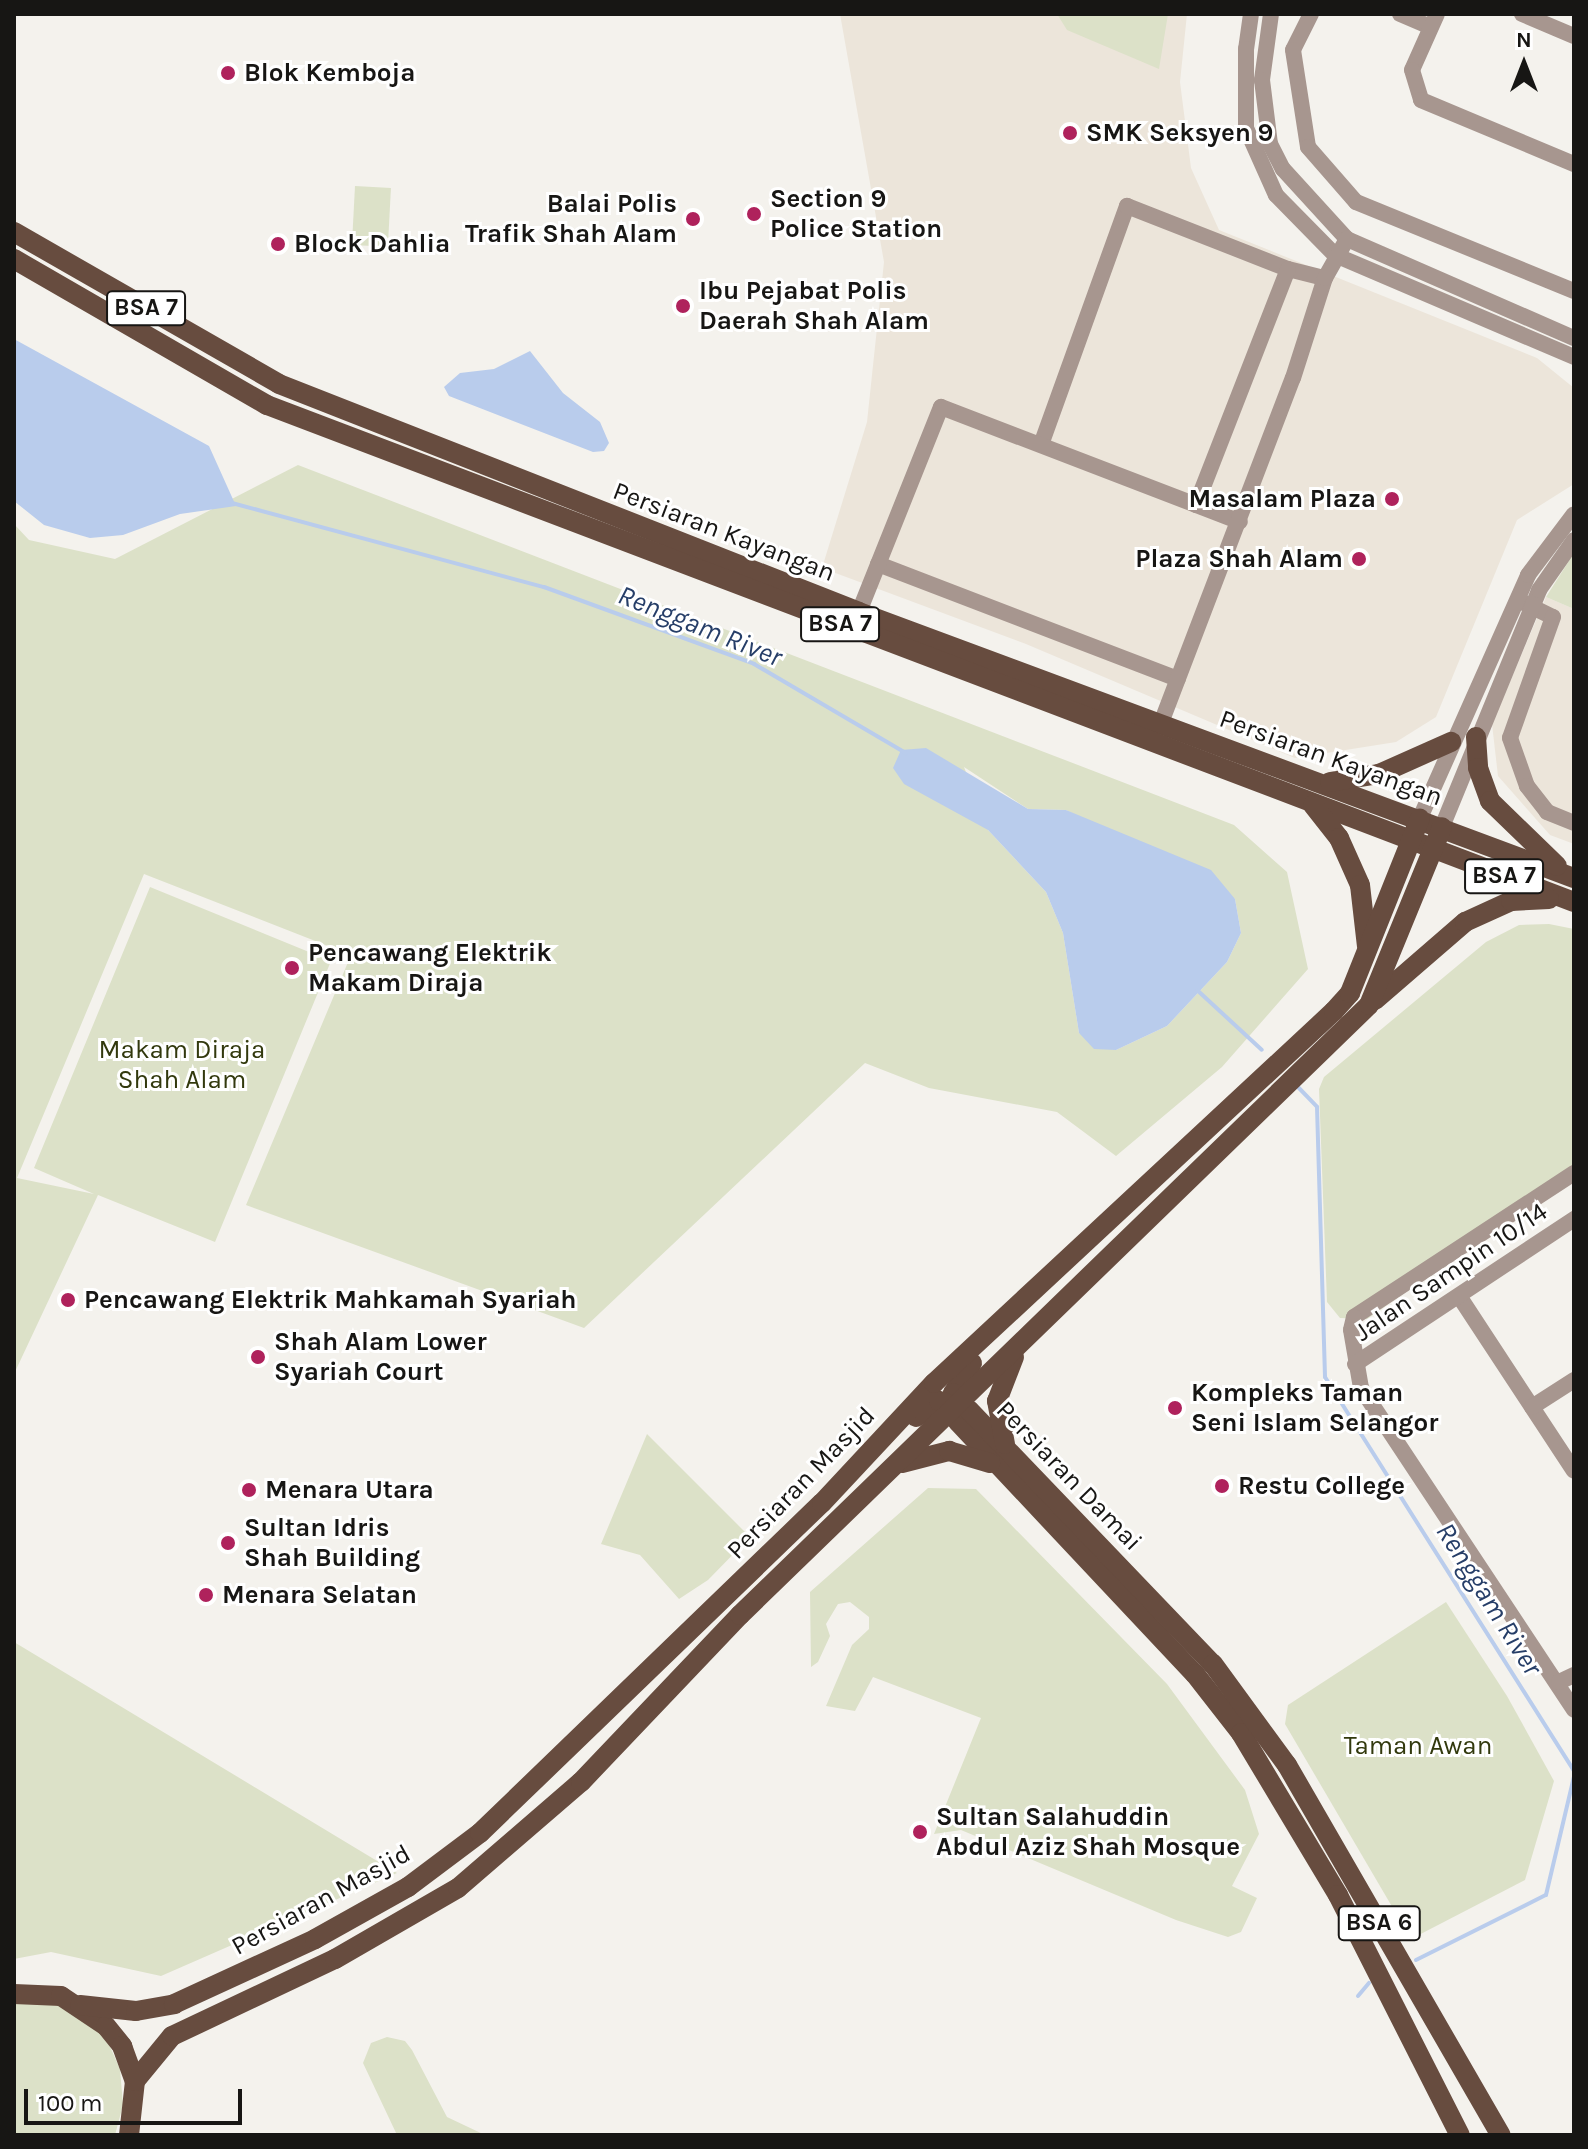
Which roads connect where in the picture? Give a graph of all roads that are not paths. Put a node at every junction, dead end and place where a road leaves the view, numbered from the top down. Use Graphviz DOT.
graph roads {
  1 [pos="1251,14"];
  2 [pos="1271,14"];
  3 [pos="1311,14"];
  4 [pos="1400,14"];
  5 [pos="1522,14"];
  6 [pos="1434,21"];
  7 [pos="1574,36"];
  8 [pos="1574,164"];
  9 [pos="14,232"];
  10 [pos="1347,239"];
  11 [pos="1335,255"];
  12 [pos="14,259"];
  13 [pos="1288,269"];
  14 [pos="1325,278"];
  15 [pos="1574,291"];
  16 [pos="1574,338"];
  17 [pos="1574,357"];
  18 [pos="1042,442"];
  19 [pos="1196,505"];
  20 [pos="1574,514"];
  21 [pos="1240,522"];
  22 [pos="1574,540"];
  23 [pos="878,564"];
  24 [pos="1525,603"];
  25 [pos="859,612"];
  26 [pos="1178,679"];
  27 [pos="1161,723"];
  28 [pos="1476,737"];
  29 [pos="1451,742"];
  30 [pos="1322,782"];
  31 [pos="1313,805"];
  32 [pos="1420,818"];
  33 [pos="1574,823"];
  34 [pos="1442,827"];
  35 [pos="1413,841"];
  36 [pos="1434,849"];
  37 [pos="1571,877"];
  38 [pos="1574,902"];
  39 [pos="1368,950"];
  40 [pos="1369,1005"];
  41 [pos="1574,1173"];
  42 [pos="1574,1219"];
  43 [pos="1459,1296"];
  44 [pos="1006,1319"];
  45 [pos="1018,1348"];
  46 [pos="1355,1364"];
  47 [pos="1574,1380"];
  48 [pos="955,1405"];
  49 [pos="1532,1407"];
  50 [pos="1005,1444"];
  51 [pos="898,1464"];
  52 [pos="1001,1470"];
  53 [pos="1574,1471"];
  54 [pos="822,1503"];
  55 [pos="1566,1678"];
  56 [pos="1574,1710"];
  57 [pos="1251,1714"];
  58 [pos="1241,1733"];
  59 [pos="14,1994"];
  60 [pos="80,2005"];
  61 [pos="135,2081"];
  62 [pos="129,2135"];
  63 [pos="1460,2135"];
  64 [pos="1501,2135"];
  1 -- 11 [label="street"];
  2 -- 10 [label="street"];
  3 -- 15 [label="street"];
  4 -- 6 [label="street"];
  5 -- 7 [label="street"];
  6 -- 8 [label="street"];
  9 -- 25 [label="main road, Persiaran Kayangan / BSA 7"];
  10 -- 11 [label="street"];
  10 -- 16 [label="street"];
  11 -- 14 [label="street"];
  11 -- 17 [label="street"];
  12 -- 31 [label="main road, Persiaran Kayangan / BSA 7"];
  13 -- 14 [label="street"];
  13 -- 18 [label="street"];
  13 -- 19 [label="street"];
  14 -- 21 [label="street"];
  18 -- 19 [label="street"];
  18 -- 23 [label="street"];
  19 -- 21 [label="street"];
  20 -- 24 [label="street"];
  21 -- 26 [label="street"];
  22 -- 24 [label="street"];
  23 -- 25 [label="street"];
  23 -- 26 [label="street"];
  24 -- 28 [label="street"];
  24 -- 29 [label="street"];
  24 -- 33 [label="street"];
  25 -- 27 [label="main road, Persiaran Kayangan / BSA 7"];
  26 -- 27 [label="street"];
  27 -- 30 [label="main road, Persiaran Kayangan / BSA 7"];
  28 -- 34 [label="street"];
  28 -- 37 [label="main road"];
  29 -- 30 [label="main road"];
  29 -- 32 [label="street"];
  30 -- 32 [label="main road, Persiaran Kayangan / BSA 7"];
  31 -- 35 [label="main road, Persiaran Kayangan / BSA 7"];
  31 -- 39 [label="main road"];
  32 -- 34 [label="main road, Persiaran Kayangan / BSA 7"];
  32 -- 35 [label="main road, Persiaran Masjid"];
  34 -- 36 [label="main road, Persiaran Masjid"];
  34 -- 37 [label="main road, Persiaran Kayangan / BSA 7"];
  35 -- 36 [label="main road, Persiaran Kayangan / BSA 7"];
  35 -- 39 [label="main road, Persiaran Masjid"];
  36 -- 38 [label="main road, Persiaran Kayangan / BSA 7"];
  36 -- 40 [label="main road, Persiaran Masjid"];
  38 -- 40 [label="main road"];
  39 -- 44 [label="main road, Persiaran Masjid"];
  40 -- 45 [label="main road, Persiaran Masjid"];
  41 -- 46 [label="street"];
  42 -- 43 [label="street, Jalan Sampin 10/14"];
  43 -- 46 [label="street, Jalan Sampin 10/14"];
  43 -- 49 [label="street"];
  44 -- 48 [label="main road"];
  44 -- 54 [label="main road, Persiaran Masjid"];
  45 -- 48 [label="main road, Persiaran Masjid"];
  45 -- 50 [label="main road"];
  46 -- 55 [label="street"];
  47 -- 49 [label="street"];
  48 -- 50 [label="main road, Persiaran Damai / BSA 6"];
  48 -- 51 [label="main road, Persiaran Masjid"];
  48 -- 52 [label="main road, Persiaran Damai / BSA 6"];
  48 -- 54 [label="main road"];
  49 -- 53 [label="street"];
  50 -- 57 [label="main road, Persiaran Damai / BSA 6"];
  51 -- 52 [label="main road"];
  51 -- 61 [label="main road, Persiaran Masjid"];
  52 -- 58 [label="main road, Persiaran Damai / BSA 6"];
  54 -- 60 [label="main road, Persiaran Masjid"];
  55 -- 56 [label="street"];
  57 -- 58 [label="main road"];
  57 -- 64 [label="main road, Persiaran Damai / BSA 6"];
  58 -- 63 [label="main road, Persiaran Damai / BSA 6"];
  59 -- 60 [label="main road, Persiaran Masjid"];
  60 -- 61 [label="main road"];
  61 -- 62 [label="main road"];
}
